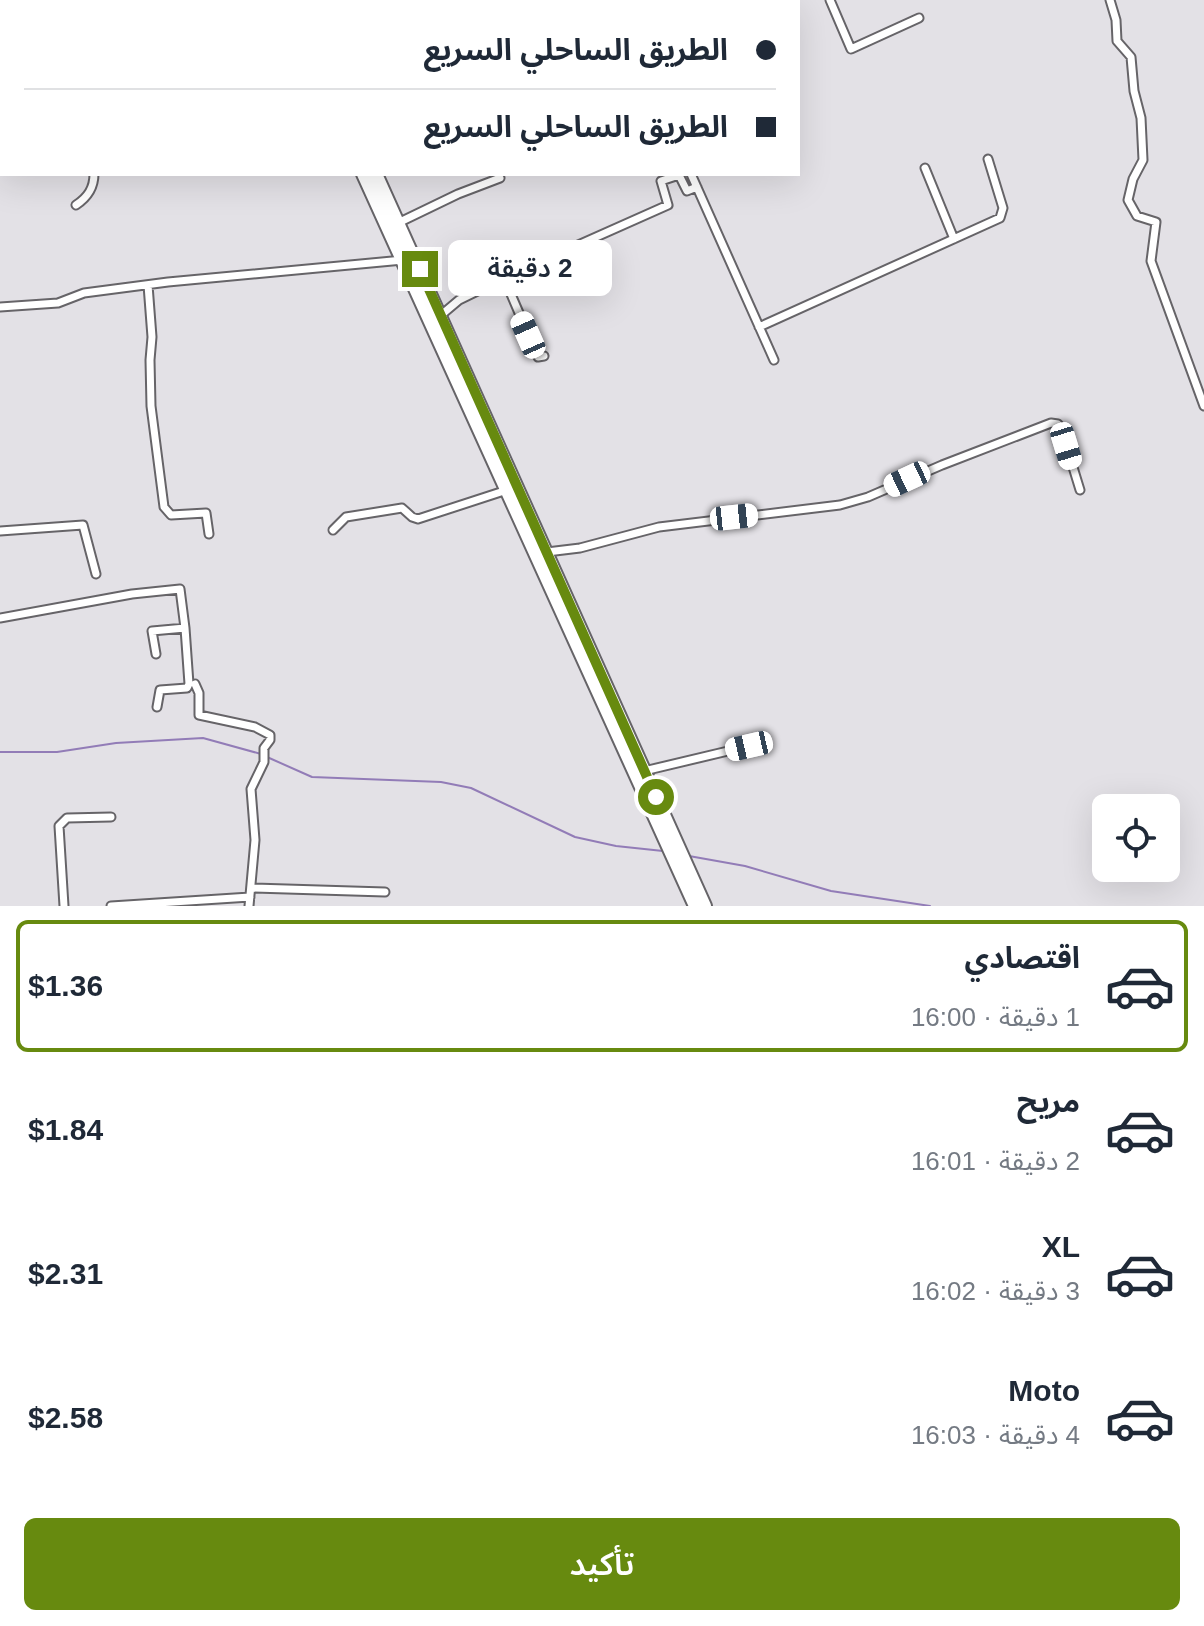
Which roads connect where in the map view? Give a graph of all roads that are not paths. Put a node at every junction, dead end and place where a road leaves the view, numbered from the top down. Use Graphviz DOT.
graph roads {
  1 [pos="830,0"];
  2 [pos="1110,0"];
  3 [pos="919,18"];
  4 [pos="988,159"];
  5 [pos="925,168"];
  6 [pos="93,176"];
  7 [pos="364,176"];
  8 [pos="377,176"];
  9 [pos="676,176"];
  10 [pos="680,176"];
  11 [pos="692,176"];
  12 [pos="500,178"];
  13 [pos="697,187"];
  14 [pos="76,205"];
  15 [pos="400,222"];
  16 [pos="954,239"];
  17 [pos="403,260"];
  18 [pos="504,278"];
  19 [pos="148,285"];
  20 [pos="0,307"];
  21 [pos="440,316"];
  22 [pos="759,327"];
  23 [pos="544,356"];
  24 [pos="774,360"];
  25 [pos="1204,406"];
  26 [pos="507,490"];
  27 [pos="1080,490"];
  28 [pos="333,530"];
  29 [pos="0,531"];
  30 [pos="209,534"];
  31 [pos="547,552"];
  32 [pos="96,574"];
  33 [pos="0,618"];
  34 [pos="185,628"];
  35 [pos="156,654"];
  36 [pos="195,684"];
  37 [pos="157,707"];
  38 [pos="749,746"];
  39 [pos="644,771"];
  40 [pos="111,817"];
  41 [pos="664,826"];
  42 [pos="681,864"];
  43 [pos="251,888"];
  44 [pos="385,892"];
  45 [pos="249,902"];
  46 [pos="64,906"];
  47 [pos="111,906"];
  48 [pos="695,906"];
  49 [pos="705,906"];
  1 -- 3 [label="street"];
  2 -- 25 [label="street"];
  4 -- 16 [label="street"];
  5 -- 16 [label="street"];
  6 -- 14 [label="street"];
  7 -- 17 [label="highway"];
  8 -- 15 [label="highway"];
  9 -- 18 [label="street"];
  10 -- 13 [label="street"];
  11 -- 13 [label="street"];
  12 -- 15 [label="street"];
  13 -- 22 [label="street"];
  15 -- 21 [label="highway"];
  16 -- 22 [label="street"];
  17 -- 19 [label="street"];
  17 -- 26 [label="highway"];
  18 -- 21 [label="street"];
  18 -- 23 [label="street"];
  19 -- 20 [label="street"];
  19 -- 30 [label="street"];
  21 -- 31 [label="highway"];
  22 -- 24 [label="street"];
  26 -- 28 [label="street"];
  26 -- 41 [label="highway"];
  27 -- 31 [label="street"];
  29 -- 32 [label="street"];
  31 -- 39 [label="highway"];
  33 -- 34 [label="street"];
  34 -- 35 [label="street"];
  34 -- 37 [label="street"];
  36 -- 43 [label="street"];
  38 -- 39 [label="street"];
  39 -- 41 [label="highway"];
  40 -- 46 [label="street"];
  41 -- 42 [label="highway"];
  42 -- 48 [label="highway"];
  42 -- 49 [label="highway"];
  43 -- 44 [label="street"];
  43 -- 45 [label="street"];
  45 -- 47 [label="street"];
}
